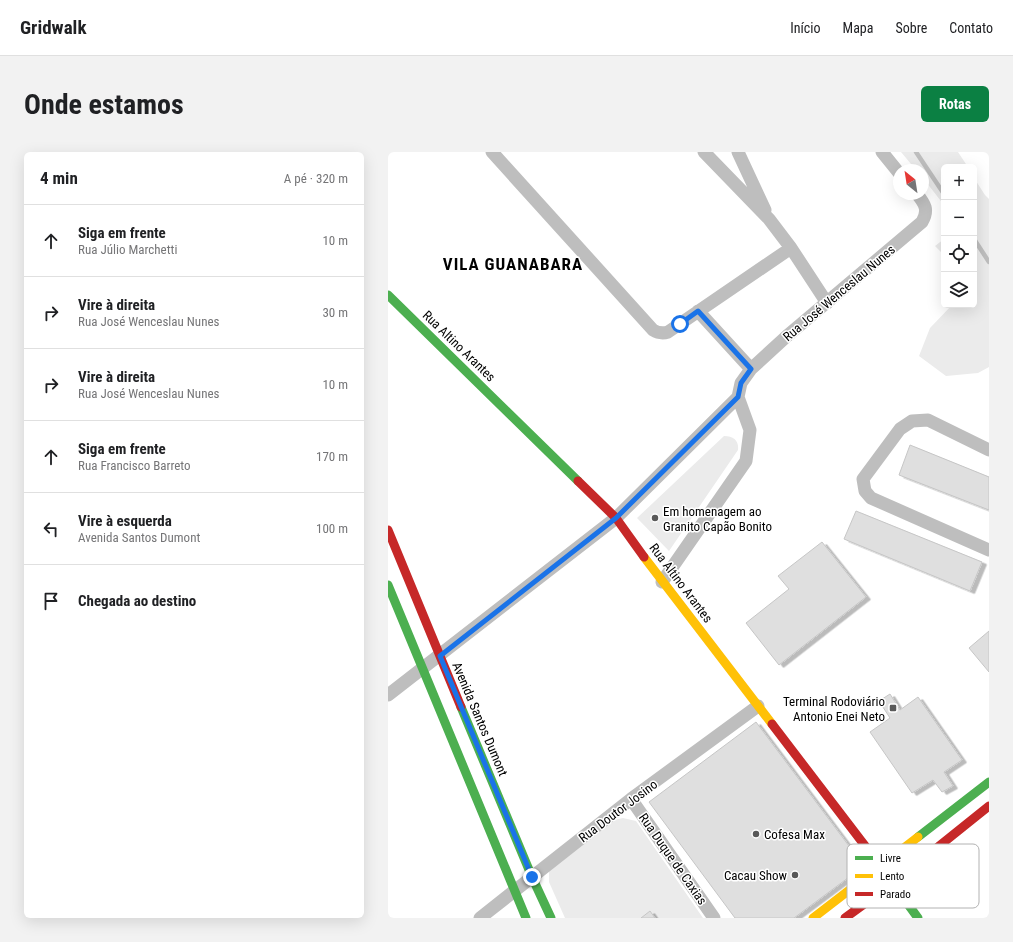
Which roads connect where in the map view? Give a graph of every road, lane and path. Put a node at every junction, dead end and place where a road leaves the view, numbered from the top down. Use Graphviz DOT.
graph roads {
  1 [pos="492,152"];
  2 [pos="704,152"];
  3 [pos="738,152"];
  4 [pos="882,152"];
  5 [pos="893,166"];
  6 [pos="921,200"];
  7 [pos="769,219"];
  8 [pos="791,248"];
  9 [pos="388,294"];
  10 [pos="827,303"];
  11 [pos="698,311"];
  12 [pos="751,369"];
  13 [pos="738,397"];
  14 [pos="989,450"];
  15 [pos="616,518"];
  16 [pos="388,530"];
  17 [pos="989,550"];
  18 [pos="662,582"];
  19 [pos="388,585"];
  20 [pos="440,656"];
  21 [pos="424,669"];
  22 [pos="388,695"];
  23 [pos="758,706"];
  24 [pos="989,782"];
  25 [pos="631,799"];
  26 [pos="989,806"];
  27 [pos="864,844"];
  28 [pos="908,844"];
  29 [pos="941,844"];
  30 [pos="532,877"];
  31 [pos="515,891"];
  32 [pos="847,892"];
  33 [pos="858,908"];
  34 [pos="911,908"];
  35 [pos="480,918"];
  36 [pos="526,918"];
  37 [pos="551,918"];
  38 [pos="714,918"];
  39 [pos="813,918"];
  40 [pos="845,918"];
  41 [pos="918,918"];
  1 -- 11 [label="street"];
  2 -- 7 [label="street"];
  3 -- 7 [label="street"];
  4 -- 5 [label="street"];
  6 -- 10 [label="street, Rua José Wenceslau Nunes"];
  7 -- 8 [label="street"];
  8 -- 10 [label="street"];
  8 -- 11 [label="street"];
  9 -- 15 [label="street, Rua Altino Arantes"];
  10 -- 12 [label="street, Rua José Wenceslau Nunes"];
  11 -- 12 [label="street"];
  12 -- 13 [label="street, Rua José Wenceslau Nunes"];
  13 -- 15 [label="street"];
  13 -- 18 [label="street"];
  14 -- 17 [label="street"];
  15 -- 18 [label="street, Rua Altino Arantes"];
  15 -- 20 [label="street"];
  16 -- 20 [label="street, Avenida Santos Dumont"];
  18 -- 23 [label="street, Rua Altino Arantes"];
  19 -- 21 [label="street"];
  20 -- 21 [label="street"];
  20 -- 30 [label="street, Avenida Santos Dumont"];
  21 -- 22 [label="street"];
  21 -- 31 [label="street"];
  23 -- 25 [label="street, Rua Doutor Josino"];
  23 -- 27 [label="street, Rua Altino Arantes"];
  24 -- 28 [label="street"];
  25 -- 30 [label="street, Rua Doutor Josino"];
  25 -- 38 [label="street, Rua Duque de Caxias"];
  26 -- 29 [label="street"];
  30 -- 31 [label="street, Rua Doutor Josino"];
  30 -- 37 [label="street, Avenida Santos Dumont"];
  31 -- 35 [label="street, Rua Doutor Josino"];
  31 -- 36 [label="street"];
  32 -- 39 [label="street"];
  33 -- 40 [label="street"];
  34 -- 41 [label="street, Rua Altino Arantes"];
}
